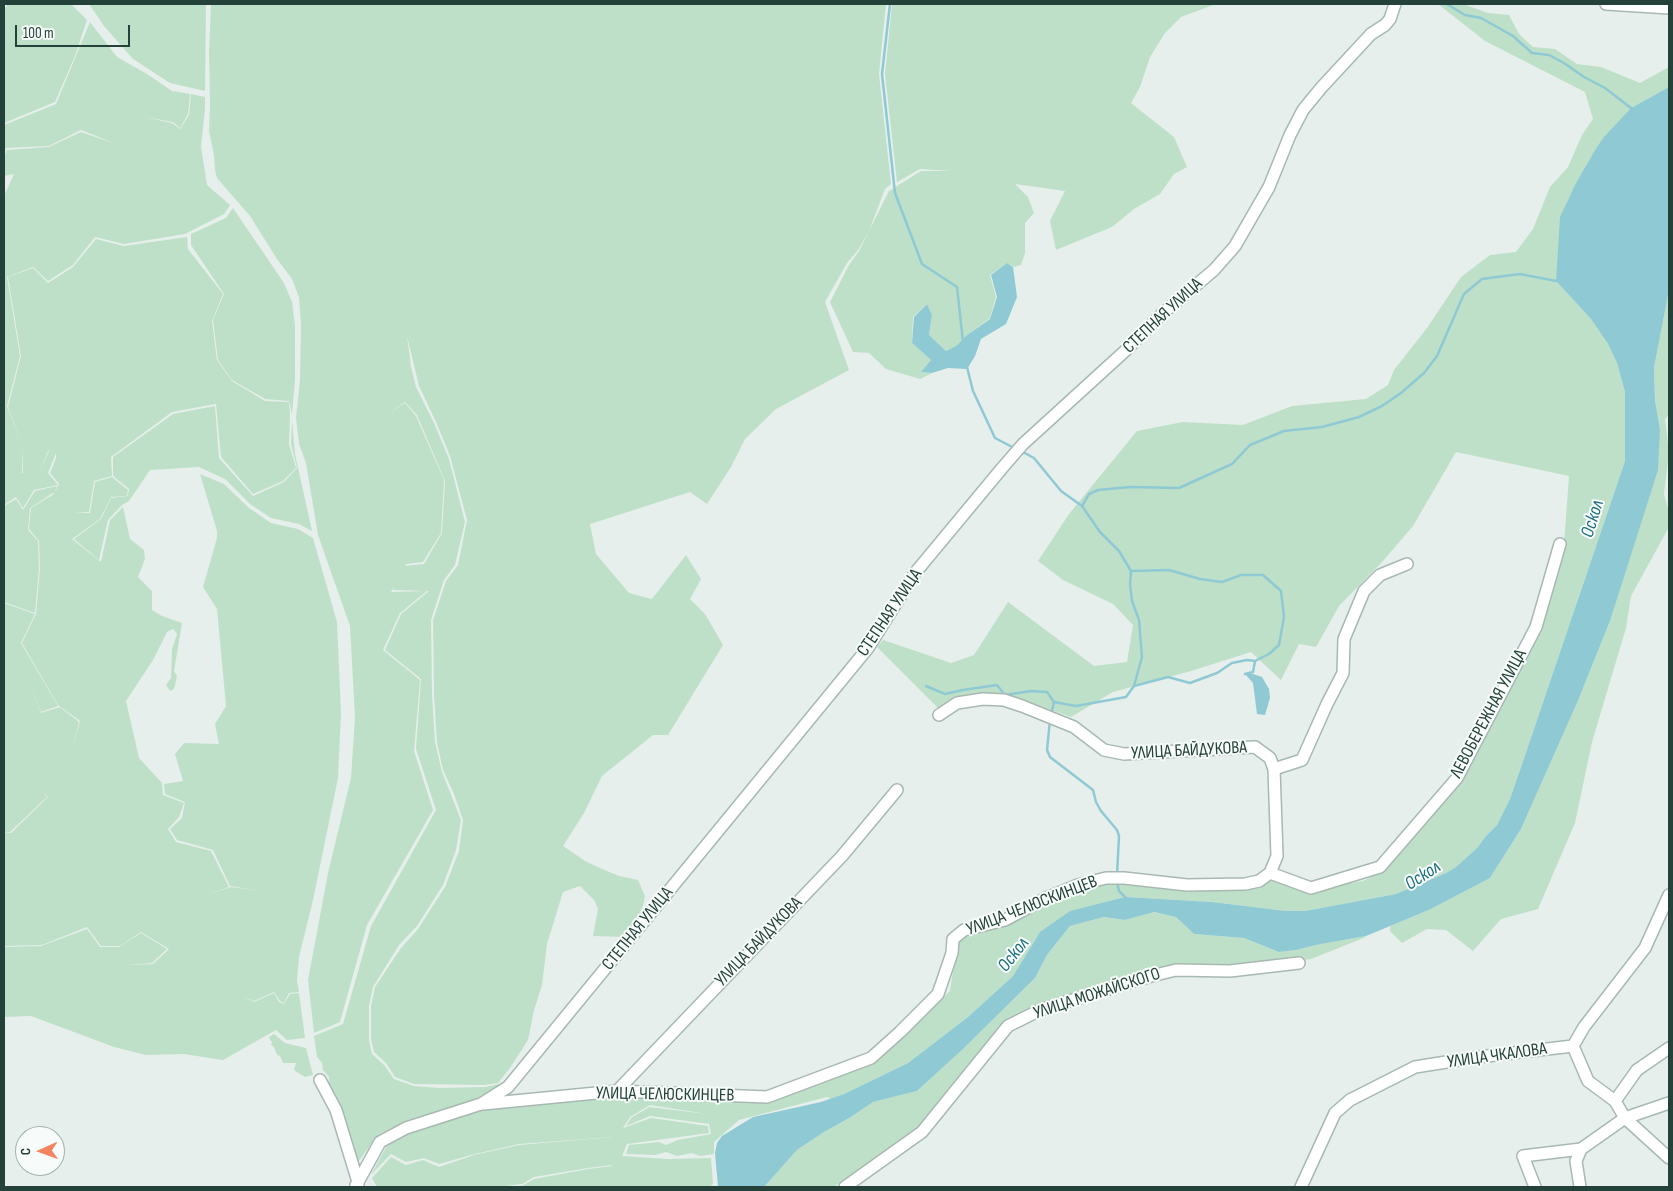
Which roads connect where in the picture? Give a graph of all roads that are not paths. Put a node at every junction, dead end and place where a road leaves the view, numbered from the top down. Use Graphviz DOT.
graph roads {
  1 [pos="1395,4"];
  2 [pos="1606,4"];
  3 [pos="1669,8"];
  4 [pos="1560,544"];
  5 [pos="1407,564"];
  6 [pos="939,715"];
  7 [pos="1274,769"];
  8 [pos="897,790"];
  9 [pos="1270,873"];
  10 [pos="1669,895"];
  11 [pos="1299,963"];
  12 [pos="1573,1046"];
  13 [pos="1669,1048"];
  14 [pos="320,1080"];
  15 [pos="617,1091"];
  16 [pos="1615,1101"];
  17 [pos="482,1104"];
  18 [pos="1669,1104"];
  19 [pos="1625,1118"];
  20 [pos="1581,1149"];
  21 [pos="1669,1158"];
  22 [pos="357,1185"];
  23 [pos="845,1187"];
  24 [pos="1302,1187"];
  25 [pos="1535,1187"];
  26 [pos="1580,1187"];
  1 -- 17 [label="street, СТЕПНАЯ УЛИЦА"];
  2 -- 3 [label="street"];
  4 -- 9 [label="street, ЛЕВОБЕРЕЖНАЯ УЛИЦА"];
  5 -- 7 [label="street"];
  6 -- 7 [label="street, УЛИЦА БАЙДУКОВА"];
  7 -- 9 [label="street"];
  8 -- 15 [label="street, УЛИЦА БАЙДУКОВА"];
  9 -- 15 [label="street, УЛИЦА ЧЕЛЮСКИНЦЕВ"];
  10 -- 12 [label="street"];
  11 -- 23 [label="street, УЛИЦА МОЖАЙСКОГО"];
  12 -- 16 [label="street"];
  12 -- 24 [label="street, УЛИЦА ЧКАЛОВА"];
  13 -- 16 [label="street"];
  14 -- 22 [label="street"];
  15 -- 17 [label="street, УЛИЦА ЧЕЛЮСКИНЦЕВ"];
  16 -- 19 [label="street"];
  17 -- 22 [label="street, СТЕПНАЯ УЛИЦА"];
  18 -- 19 [label="street"];
  19 -- 20 [label="street"];
  19 -- 21 [label="street"];
  20 -- 25 [label="street"];
  20 -- 26 [label="street"];
}
